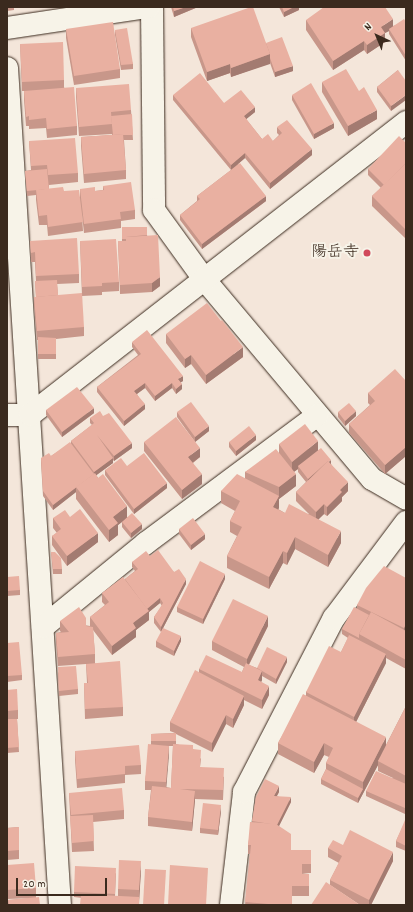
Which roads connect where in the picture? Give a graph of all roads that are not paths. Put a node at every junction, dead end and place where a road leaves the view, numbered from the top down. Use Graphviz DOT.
graph roads {
  1 [pos="148,7"];
  2 [pos="152,7"];
  3 [pos="7,28"];
  4 [pos="7,68"];
  5 [pos="406,122"];
  6 [pos="204,279"];
  7 [pos="7,415"];
  8 [pos="30,415"];
  9 [pos="318,415"];
  10 [pos="406,499"];
  11 [pos="406,522"];
  12 [pos="43,627"];
  13 [pos="60,905"];
  14 [pos="231,905"];
  1 -- 3 [label="street"];
  2 -- 6 [label="street"];
  4 -- 8 [label="street"];
  5 -- 6 [label="street"];
  6 -- 8 [label="street"];
  6 -- 9 [label="street"];
  7 -- 8 [label="street"];
  8 -- 12 [label="street"];
  9 -- 10 [label="street"];
  9 -- 12 [label="street"];
  11 -- 14 [label="street"];
  12 -- 13 [label="street"];
}
